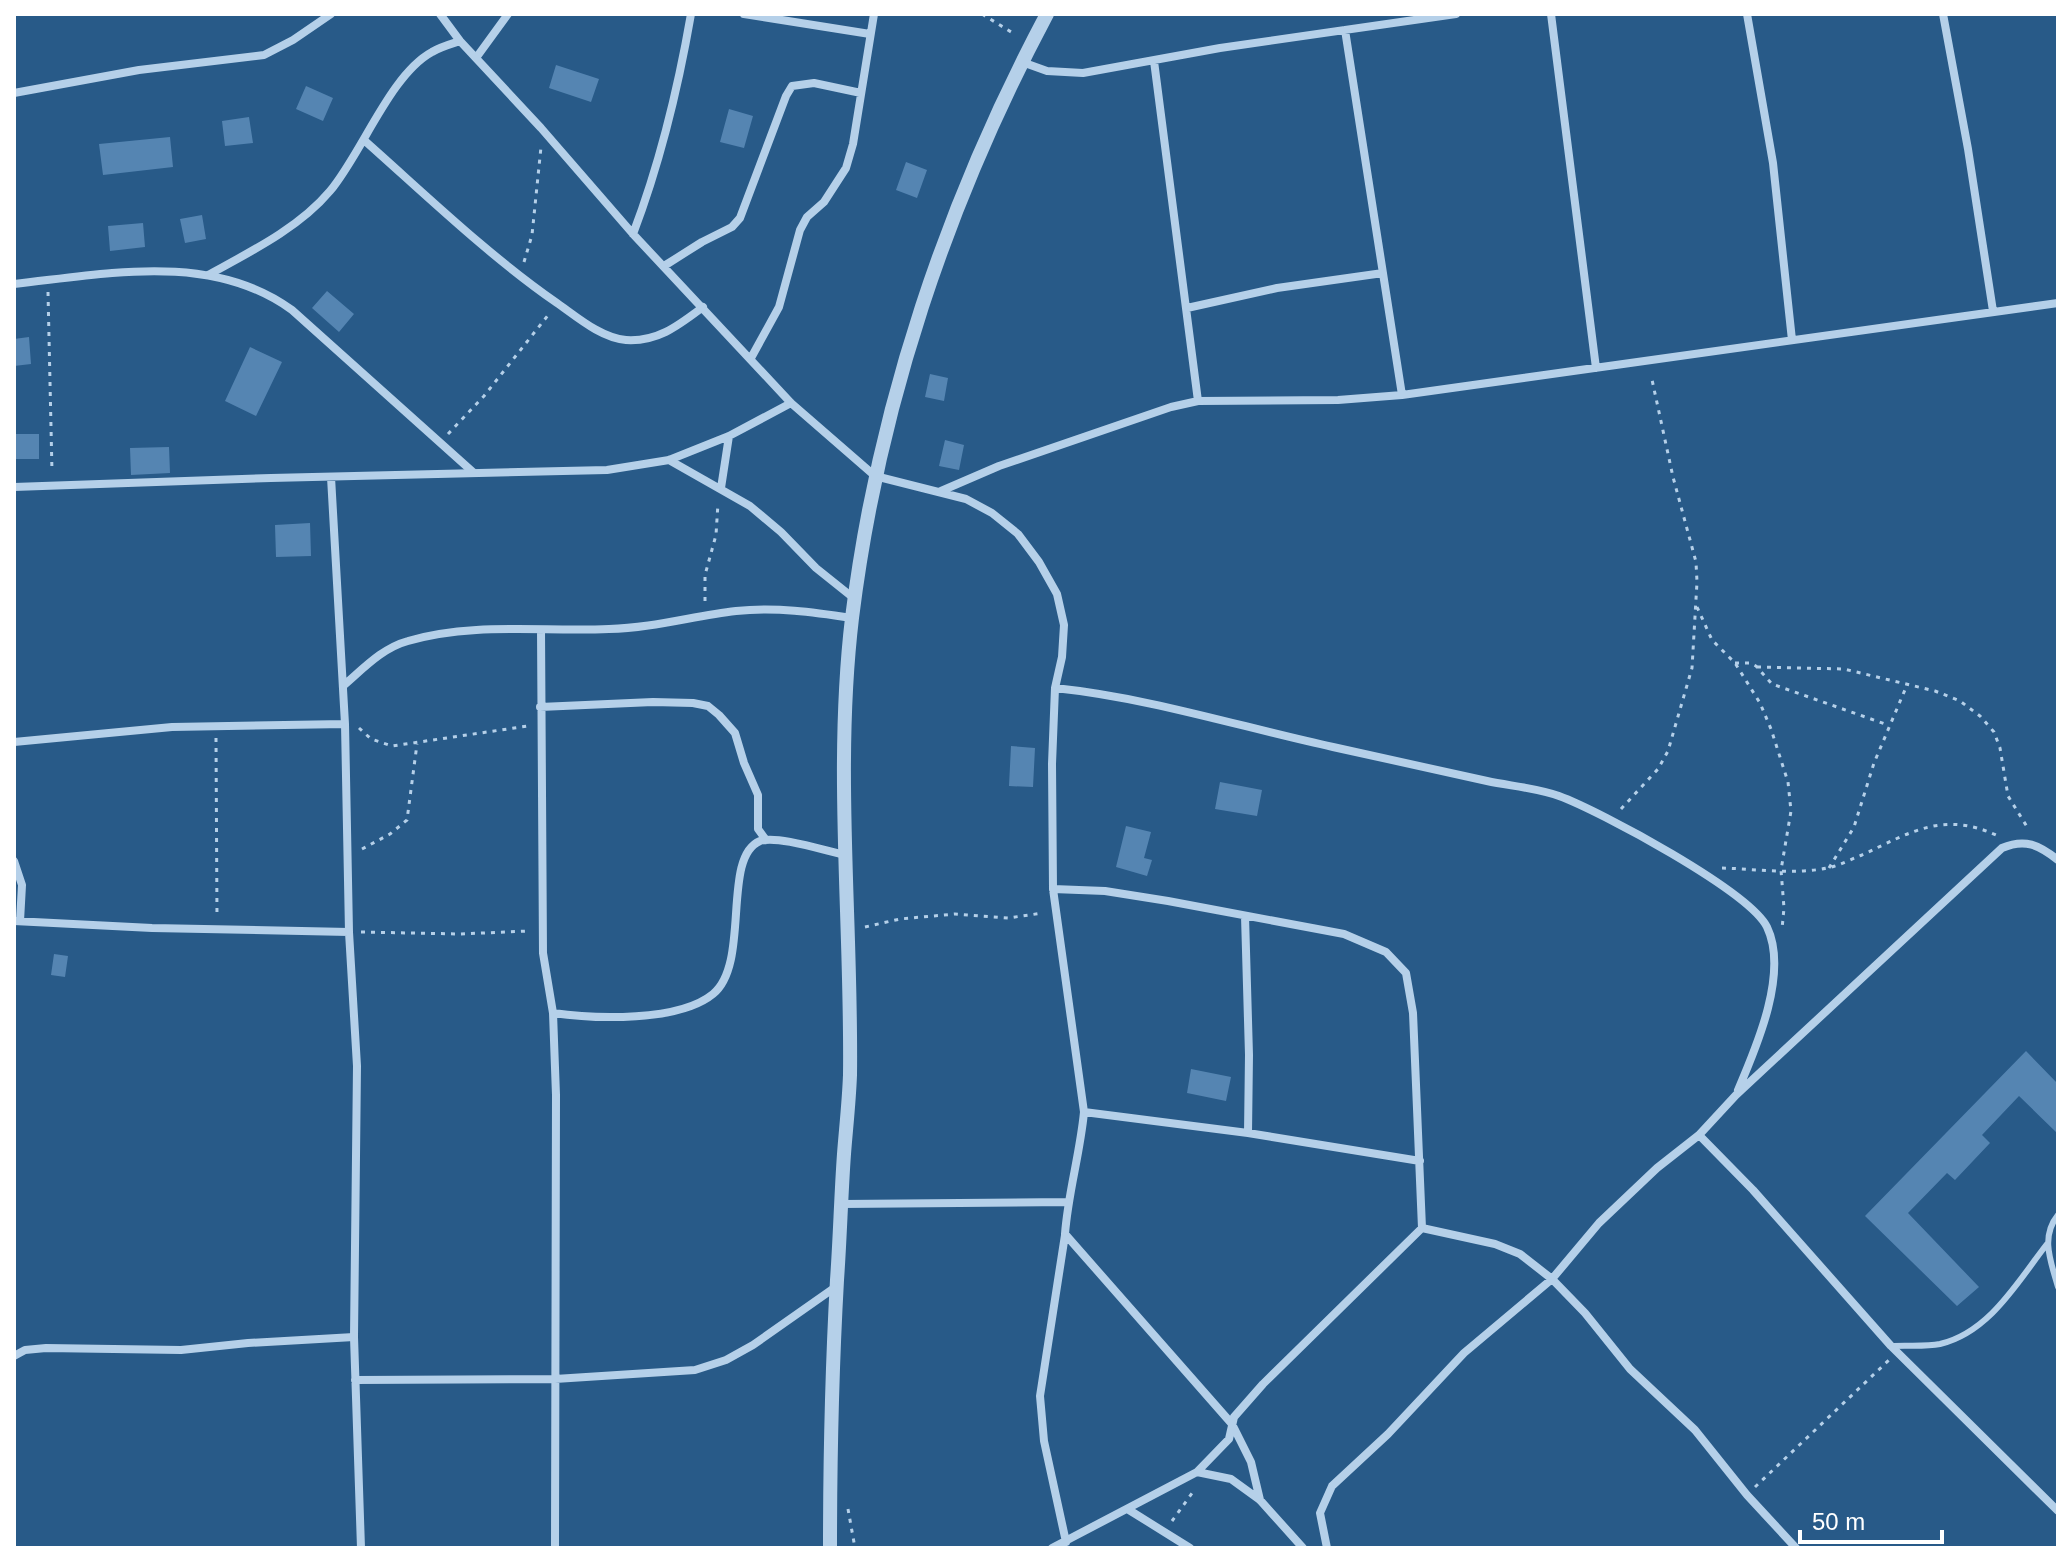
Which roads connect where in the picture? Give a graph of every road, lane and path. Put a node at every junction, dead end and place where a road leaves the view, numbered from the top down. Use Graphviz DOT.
graph roads {
  1 [pos="331,14"];
  2 [pos="440,14"];
  3 [pos="508,14"];
  4 [pos="691,14"];
  5 [pos="744,14"];
  6 [pos="874,14"];
  7 [pos="982,14"];
  8 [pos="1047,14"];
  9 [pos="1456,14"];
  10 [pos="1551,14"];
  11 [pos="1747,14"];
  12 [pos="1943,14"];
  13 [pos="1345,30"];
  14 [pos="870,34"];
  15 [pos="460,41"];
  16 [pos="1031,45"];
  17 [pos="476,58"];
  18 [pos="1154,61"];
  19 [pos="1022,62"];
  20 [pos="14,93"];
  21 [pos="861,93"];
  22 [pos="541,128"];
  23 [pos="365,141"];
  24 [pos="633,234"];
  25 [pos="664,266"];
  26 [pos="1383,273"];
  27 [pos="208,275"];
  28 [pos="519,277"];
  29 [pos="48,280"];
  30 [pos="14,284"];
  31 [pos="557,303"];
  32 [pos="2058,303"];
  33 [pos="703,307"];
  34 [pos="1187,308"];
  35 [pos="1993,311"];
  36 [pos="1792,340"];
  37 [pos="751,358"];
  38 [pos="1648,361"];
  39 [pos="1596,368"];
  40 [pos="1402,395"];
  41 [pos="1198,401"];
  42 [pos="791,403"];
  43 [pos="729,436"];
  44 [pos="440,442"];
  45 [pos="669,460"];
  46 [pos="474,473"];
  47 [pos="875,476"];
  48 [pos="331,477"];
  49 [pos="52,484"];
  50 [pos="14,487"];
  51 [pos="721,488"];
  52 [pos="940,491"];
  53 [pos="856,600"];
  54 [pos="1695,604"];
  55 [pos="706,617"];
  56 [pos="852,618"];
  57 [pos="541,630"];
  58 [pos="1735,663"];
  59 [pos="1757,667"];
  60 [pos="1908,684"];
  61 [pos="343,686"];
  62 [pos="1055,688"];
  63 [pos="540,707"];
  64 [pos="345,719"];
  65 [pos="541,722"];
  66 [pos="216,725"];
  67 [pos="1889,726"];
  68 [pos="14,742"];
  69 [pos="417,744"];
  70 [pos="1610,820"];
  71 [pos="766,840"];
  72 [pos="2014,843"];
  73 [pos="2043,848"];
  74 [pos="845,855"];
  75 [pos="348,857"];
  76 [pos="2058,860"];
  77 [pos="14,861"];
  78 [pos="1693,867"];
  79 [pos="1829,868"];
  80 [pos="1781,870"];
  81 [pos="1053,889"];
  82 [pos="1058,910"];
  83 [pos="1245,916"];
  84 [pos="17,921"];
  85 [pos="217,930"];
  86 [pos="543,930"];
  87 [pos="349,932"];
  88 [pos="846,932"];
  89 [pos="1774,950"];
  90 [pos="553,1013"];
  91 [pos="1736,1095"];
  92 [pos="1084,1112"];
  93 [pos="1248,1133"];
  94 [pos="1699,1135"];
  95 [pos="1420,1161"];
  96 [pos="1068,1202"];
  97 [pos="842,1204"];
  98 [pos="2058,1215"];
  99 [pos="1422,1228"];
  100 [pos="1065,1234"];
  101 [pos="2047,1244"];
  102 [pos="1552,1279"];
  103 [pos="837,1286"];
  104 [pos="2058,1287"];
  105 [pos="354,1337"];
  106 [pos="1894,1349"];
  107 [pos="14,1356"];
  108 [pos="555,1379"];
  109 [pos="355,1380"];
  110 [pos="1232,1424"];
  111 [pos="1202,1473"];
  112 [pos="1747,1495"];
  113 [pos="1260,1500"];
  114 [pos="1129,1510"];
  115 [pos="2058,1511"];
  116 [pos="1165,1532"];
  117 [pos="1066,1542"];
  118 [pos="361,1548"];
  119 [pos="555,1548"];
  120 [pos="830,1548"];
  121 [pos="1052,1548"];
  122 [pos="1190,1548"];
  123 [pos="1303,1548"];
  124 [pos="1327,1548"];
  125 [pos="1796,1548"];
  1 -- 20 [label="street"];
  2 -- 15 [label="street"];
  3 -- 17 [label="street"];
  4 -- 24 [label="street"];
  5 -- 14 [label="street"];
  6 -- 14 [label="street"];
  7 -- 16 [label="path"];
  8 -- 16 [label="street"];
  9 -- 13 [label="street"];
  10 -- 39 [label="street"];
  11 -- 36 [label="street"];
  12 -- 35 [label="street"];
  13 -- 18 [label="street"];
  13 -- 26 [label="street"];
  14 -- 21 [label="street"];
  15 -- 17 [label="street"];
  15 -- 23 [label="street"];
  16 -- 19 [label="street"];
  17 -- 22 [label="street"];
  18 -- 19 [label="street"];
  18 -- 34 [label="street"];
  19 -- 47 [label="street"];
  21 -- 25 [label="street"];
  21 -- 37 [label="street"];
  22 -- 24 [label="street"];
  22 -- 28 [label="path"];
  23 -- 27 [label="street"];
  23 -- 28 [label="street"];
  24 -- 25 [label="street"];
  25 -- 33 [label="street"];
  26 -- 34 [label="street"];
  26 -- 40 [label="street"];
  27 -- 29 [label="street"];
  27 -- 44 [label="street"];
  28 -- 31 [label="street"];
  29 -- 30 [label="street"];
  29 -- 49 [label="path"];
  31 -- 33 [label="street"];
  31 -- 44 [label="path"];
  32 -- 35 [label="street"];
  33 -- 37 [label="street"];
  34 -- 41 [label="street"];
  35 -- 36 [label="street"];
  36 -- 38 [label="street"];
  37 -- 42 [label="street"];
  38 -- 39 [label="street"];
  38 -- 54 [label="path"];
  39 -- 40 [label="street"];
  40 -- 41 [label="street"];
  41 -- 52 [label="street"];
  42 -- 43 [label="street"];
  42 -- 47 [label="street"];
  43 -- 45 [label="street"];
  43 -- 51 [label="street"];
  44 -- 46 [label="street"];
  45 -- 46 [label="street"];
  45 -- 51 [label="street"];
  46 -- 48 [label="street"];
  47 -- 52 [label="street"];
  47 -- 53 [label="street"];
  48 -- 49 [label="street"];
  48 -- 61 [label="street"];
  49 -- 50 [label="street"];
  51 -- 53 [label="street"];
  51 -- 55 [label="path"];
  52 -- 62 [label="street"];
  53 -- 56 [label="street"];
  54 -- 58 [label="path"];
  54 -- 70 [label="path"];
  55 -- 56 [label="street"];
  55 -- 57 [label="street"];
  56 -- 74 [label="street"];
  57 -- 61 [label="street"];
  57 -- 63 [label="street"];
  58 -- 59 [label="path"];
  58 -- 80 [label="path"];
  59 -- 60 [label="path"];
  59 -- 67 [label="path"];
  60 -- 67 [label="path"];
  60 -- 73 [label="path"];
  61 -- 64 [label="street"];
  62 -- 70 [label="street"];
  62 -- 81 [label="street"];
  63 -- 65 [label="street"];
  63 -- 71 [label="street"];
  64 -- 66 [label="street"];
  64 -- 69 [label="path"];
  64 -- 75 [label="street"];
  65 -- 69 [label="path"];
  65 -- 86 [label="street"];
  66 -- 68 [label="street"];
  66 -- 85 [label="path"];
  67 -- 79 [label="path"];
  69 -- 75 [label="path"];
  70 -- 78 [label="street"];
  71 -- 74 [label="street"];
  71 -- 90 [label="street"];
  72 -- 73 [label="street"];
  72 -- 79 [label="path"];
  72 -- 91 [label="street"];
  73 -- 76 [label="street"];
  74 -- 88 [label="street"];
  75 -- 87 [label="street"];
  77 -- 84 [label="street"];
  78 -- 80 [label="path"];
  78 -- 89 [label="street"];
  79 -- 80 [label="path"];
  80 -- 89 [label="path"];
  81 -- 82 [label="street"];
  81 -- 83 [label="street"];
  82 -- 88 [label="path"];
  82 -- 92 [label="street"];
  83 -- 93 [label="street"];
  83 -- 95 [label="street"];
  84 -- 85 [label="street"];
  85 -- 87 [label="street"];
  86 -- 87 [label="path"];
  86 -- 90 [label="street"];
  87 -- 105 [label="street"];
  88 -- 97 [label="street"];
  89 -- 91 [label="street"];
  90 -- 108 [label="street"];
  91 -- 94 [label="street"];
  92 -- 93 [label="street"];
  92 -- 96 [label="street"];
  93 -- 95 [label="street"];
  94 -- 102 [label="street"];
  94 -- 106 [label="street"];
  95 -- 99 [label="street"];
  96 -- 97 [label="street"];
  96 -- 100 [label="street"];
  97 -- 103 [label="street"];
  98 -- 101 [label="lane"];
  99 -- 102 [label="street"];
  99 -- 110 [label="street"];
  100 -- 110 [label="street"];
  100 -- 117 [label="street"];
  101 -- 104 [label="lane"];
  101 -- 106 [label="lane"];
  102 -- 112 [label="street"];
  102 -- 124 [label="street"];
  103 -- 108 [label="street"];
  103 -- 120 [label="street"];
  105 -- 107 [label="street"];
  105 -- 109 [label="street"];
  106 -- 112 [label="path"];
  106 -- 115 [label="street"];
  108 -- 109 [label="street"];
  108 -- 119 [label="street"];
  109 -- 118 [label="street"];
  110 -- 111 [label="street"];
  110 -- 113 [label="street"];
  111 -- 113 [label="street"];
  111 -- 114 [label="street"];
  111 -- 116 [label="path"];
  112 -- 125 [label="street"];
  113 -- 123 [label="street"];
  114 -- 116 [label="street"];
  114 -- 117 [label="street"];
  116 -- 122 [label="street"];
  117 -- 121 [label="street"];
}
